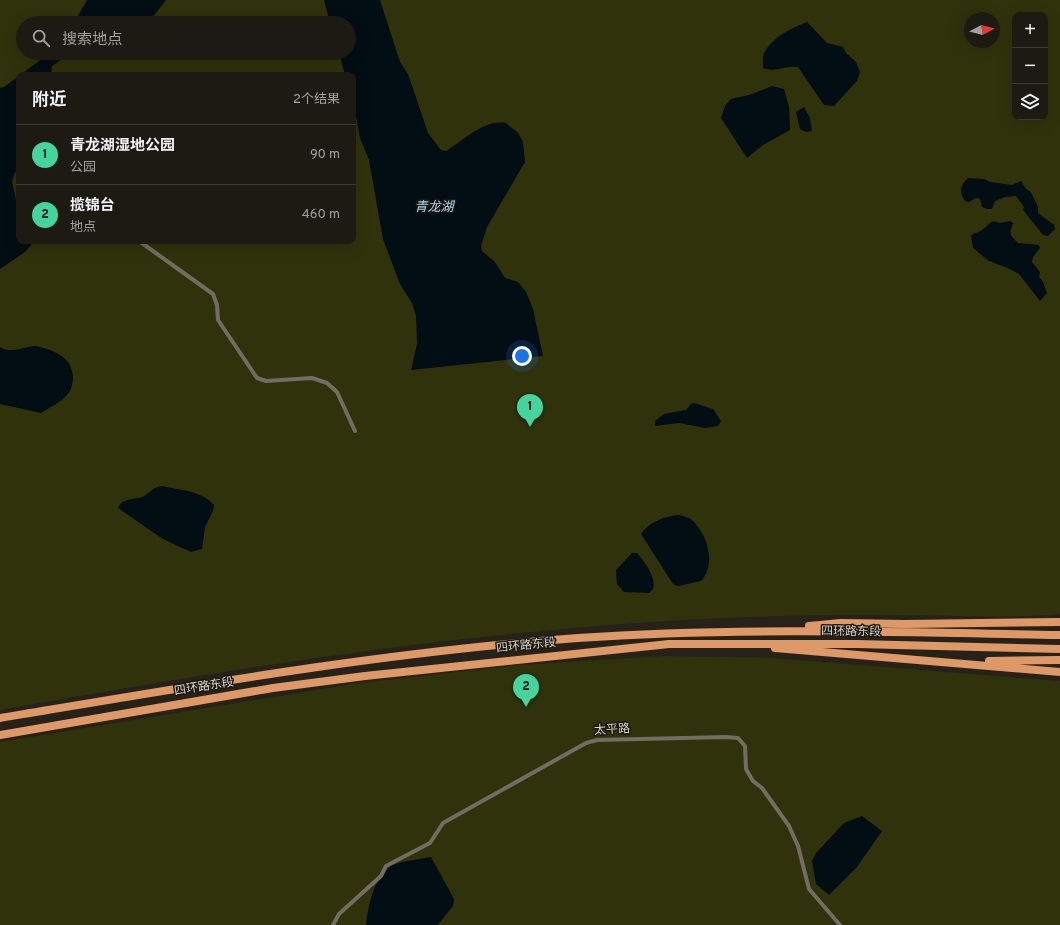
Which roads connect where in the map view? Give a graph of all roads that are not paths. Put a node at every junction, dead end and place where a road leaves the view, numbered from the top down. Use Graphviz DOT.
graph roads {
  1 [pos="143,244"];
  2 [pos="355,431"];
  3 [pos="1058,621"];
  4 [pos="759,631"];
  5 [pos="1060,635"];
  6 [pos="711,643"];
  7 [pos="1060,648"];
  8 [pos="1060,660"];
  9 [pos="942,662"];
  10 [pos="1060,672"];
  11 [pos="0,718"];
  12 [pos="0,735"];
  13 [pos="333,925"];
  14 [pos="840,925"];
  1 -- 2 [label="street"];
  3 -- 4 [label="highway"];
  4 -- 5 [label="highway, 四环路东段"];
  4 -- 11 [label="highway, 四环路东段"];
  6 -- 7 [label="highway, 四环路东段"];
  6 -- 9 [label="highway"];
  6 -- 12 [label="highway, 四环路东段"];
  8 -- 9 [label="highway"];
  9 -- 10 [label="highway"];
  13 -- 14 [label="street, 太平路"];
}
